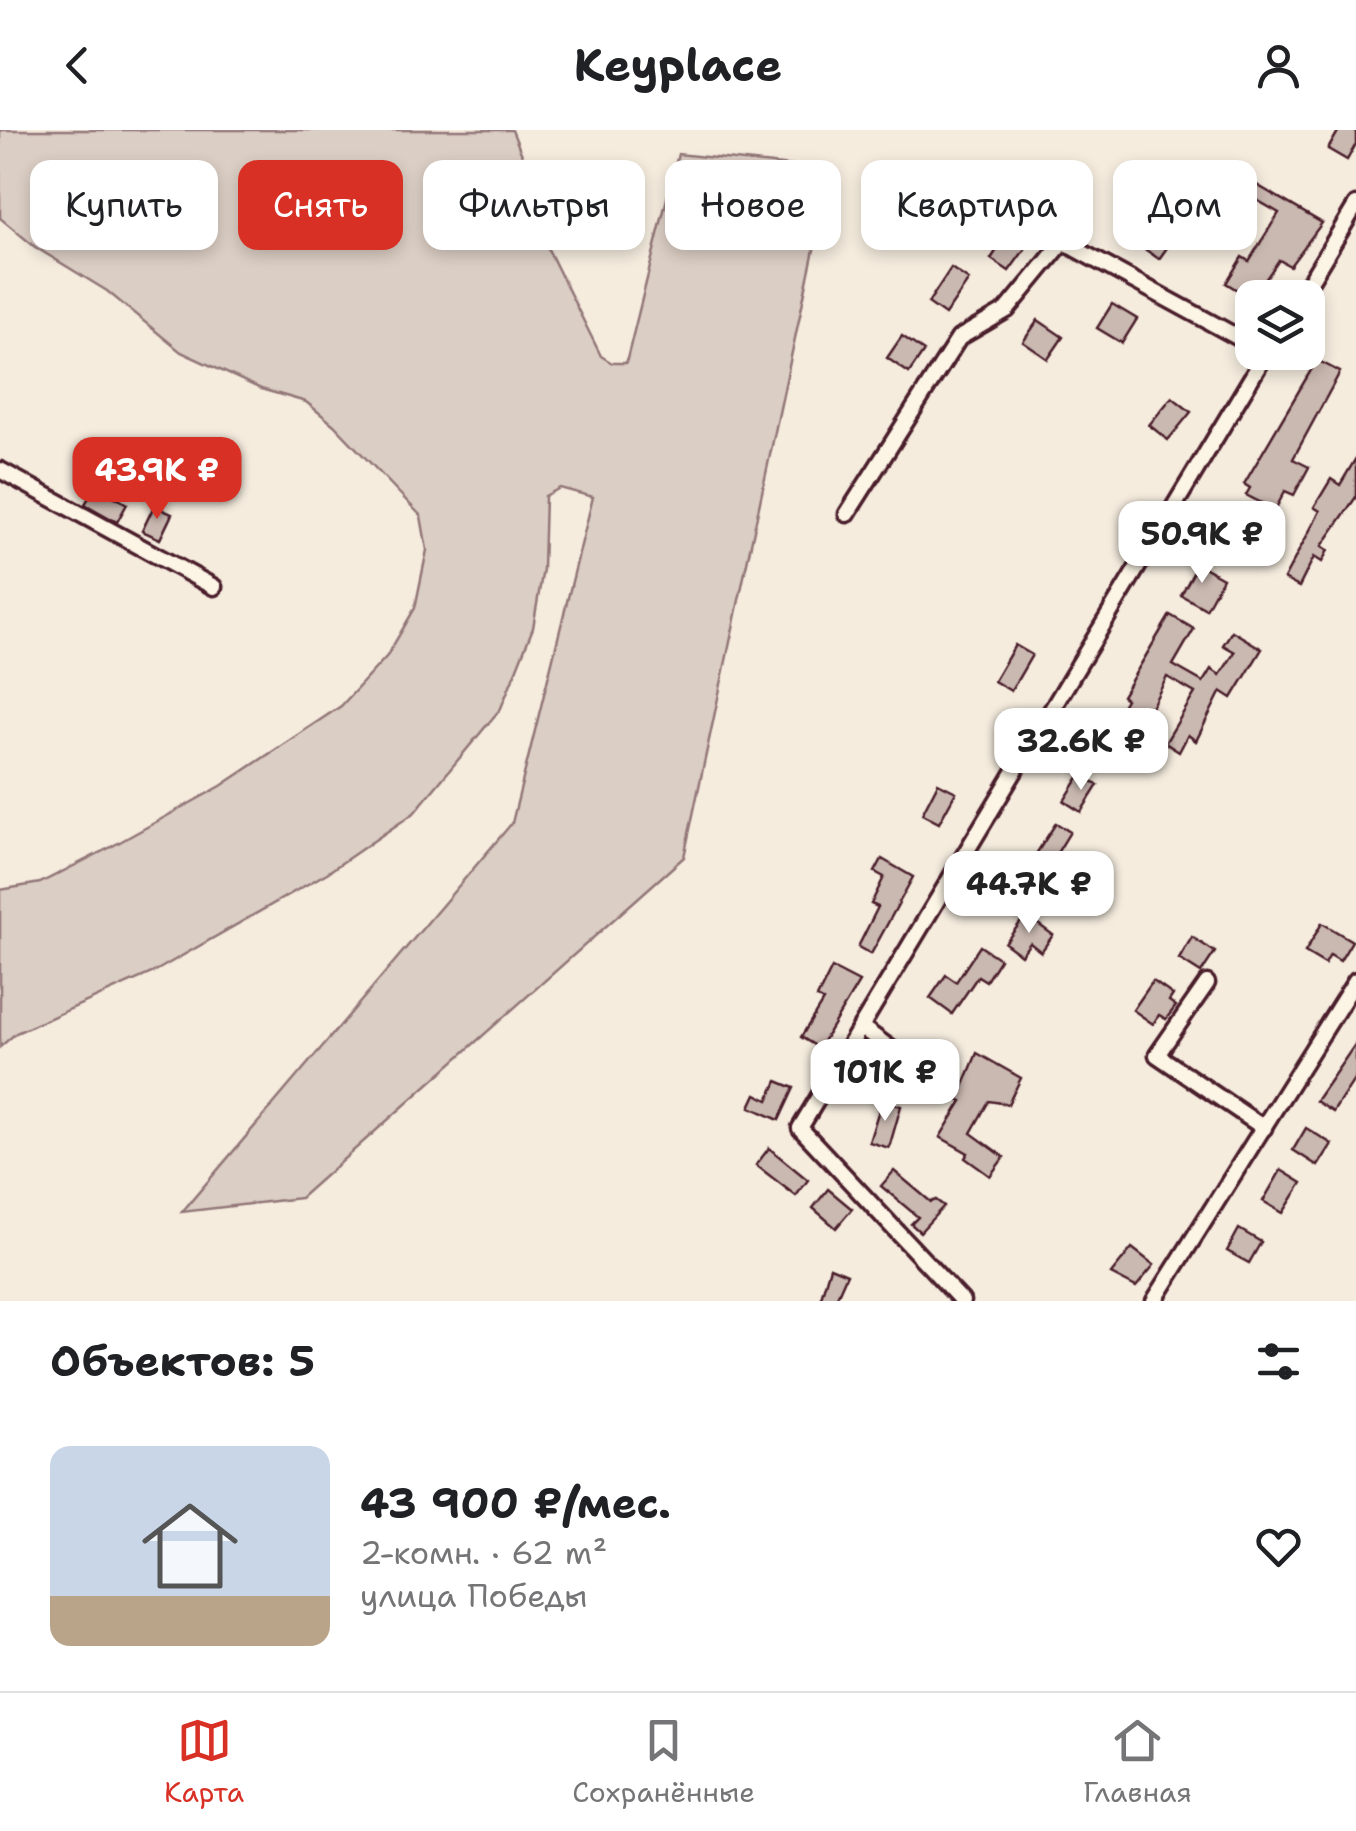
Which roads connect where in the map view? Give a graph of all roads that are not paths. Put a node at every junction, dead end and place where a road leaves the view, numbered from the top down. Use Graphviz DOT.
graph roads {
  1 [pos="1356,205"];
  2 [pos="1311,280"];
  3 [pos="1235,336"];
  4 [pos="1256,370"];
  5 [pos="0,470"];
  6 [pos="848,514"];
  7 [pos="214,587"];
  8 [pos="1356,980"];
  9 [pos="1207,983"];
  10 [pos="861,1028"];
  11 [pos="938,1082"];
  12 [pos="1264,1128"];
  13 [pos="962,1301"];
  14 [pos="1154,1301"];
  1 -- 2 [label="street"];
  3 -- 6 [label="street"];
  4 -- 10 [label="street"];
  5 -- 7 [label="street"];
  8 -- 12 [label="street"];
  9 -- 12 [label="street"];
  10 -- 11 [label="street"];
  10 -- 13 [label="street"];
  12 -- 14 [label="street"];
}
